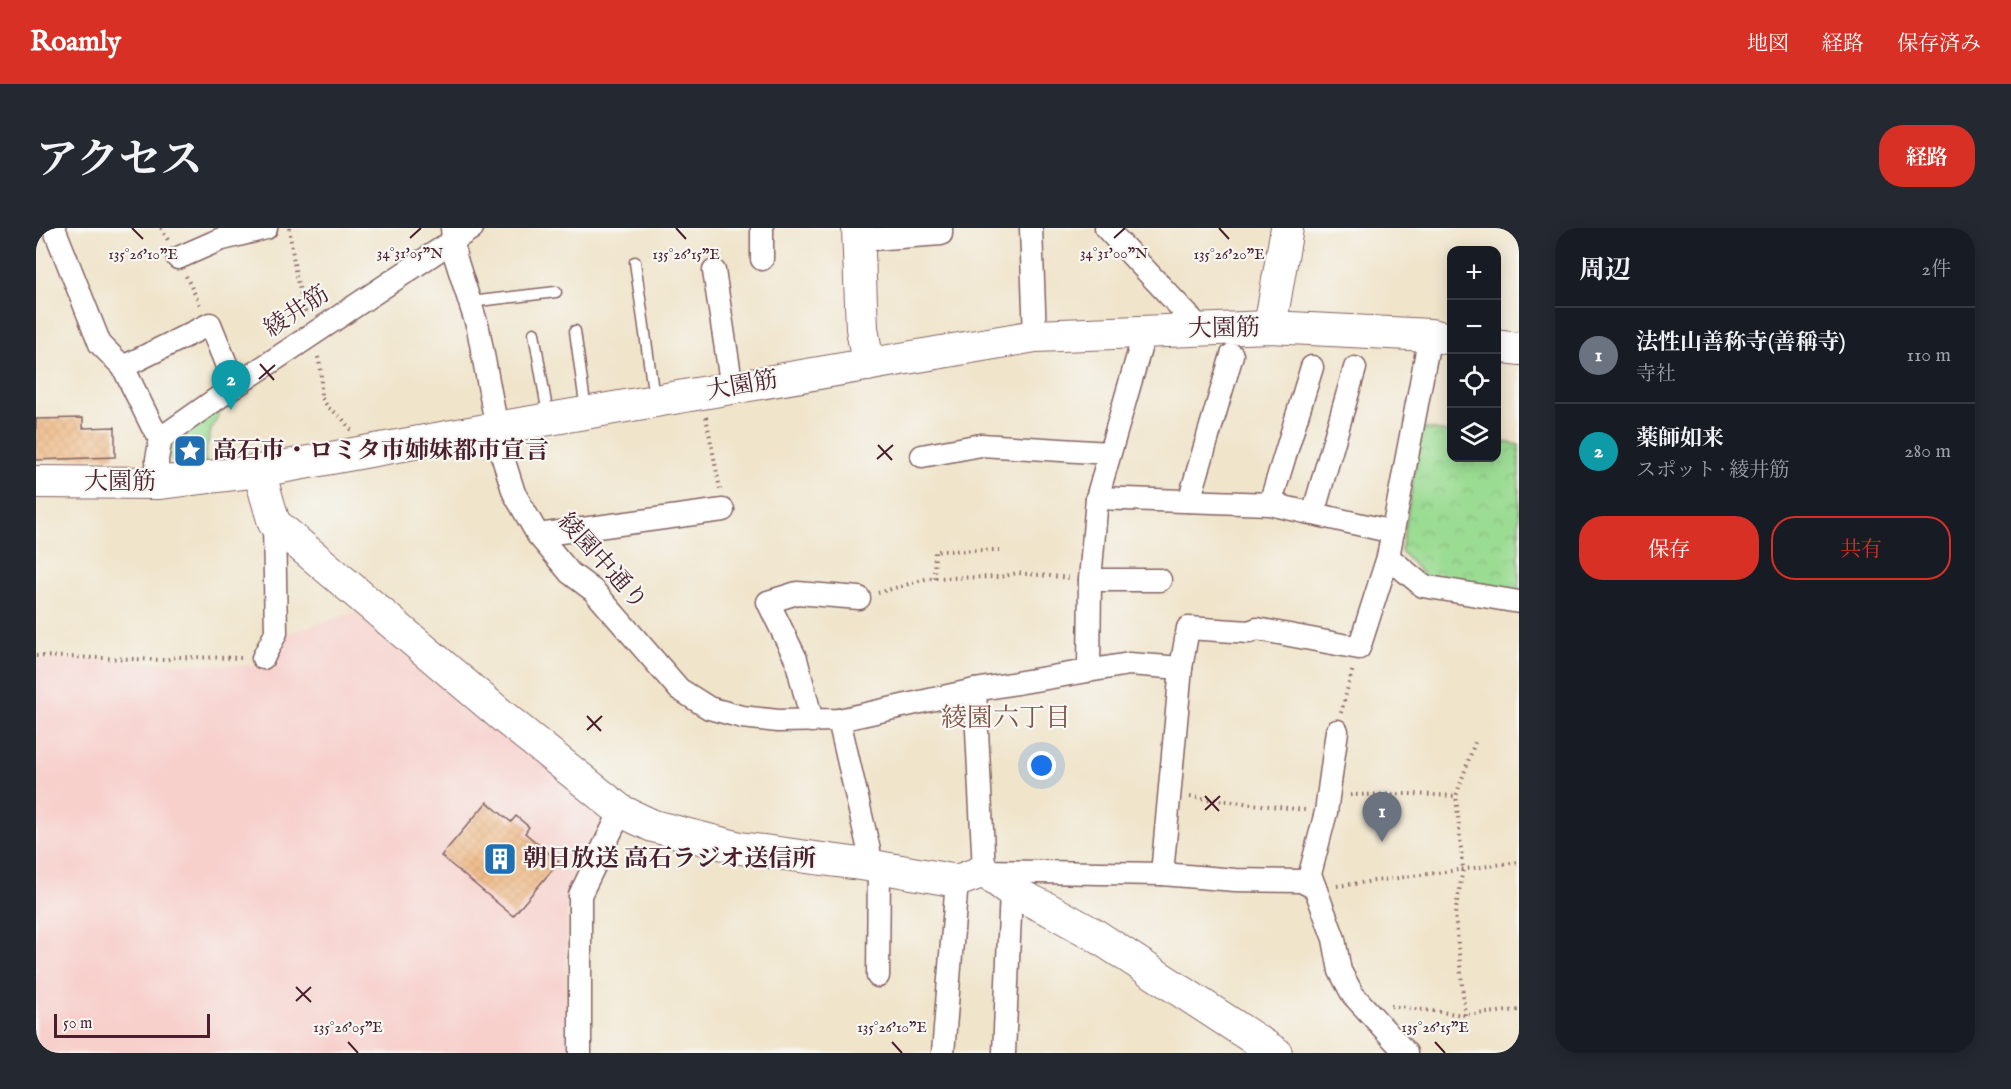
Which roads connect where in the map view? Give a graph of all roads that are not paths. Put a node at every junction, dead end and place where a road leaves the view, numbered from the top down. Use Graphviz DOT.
graph roads {
  1 [pos="54,228"];
  2 [pos="266,228"];
  3 [pos="762,228"];
  4 [pos="941,228"];
  5 [pos="1031,228"];
  6 [pos="1106,228"];
  7 [pos="1287,228"];
  8 [pos="459,232"];
  9 [pos="858,234"];
  10 [pos="178,258"];
  11 [pos="762,259"];
  12 [pos="635,262"];
  13 [pos="714,272"];
  14 [pos="556,292"];
  15 [pos="470,302"];
  16 [pos="1270,327"];
  17 [pos="1201,329"];
  18 [pos="575,331"];
  19 [pos="1145,331"];
  20 [pos="534,333"];
  21 [pos="1035,336"];
  22 [pos="1441,337"];
  23 [pos="1501,346"];
  24 [pos="1519,349"];
  25 [pos="1232,355"];
  26 [pos="868,365"];
  27 [pos="123,367"];
  28 [pos="1312,367"];
  29 [pos="1355,368"];
  30 [pos="235,386"];
  31 [pos="732,388"];
  32 [pos="654,401"];
  33 [pos="587,412"];
  34 [pos="548,419"];
  35 [pos="497,428"];
  36 [pos="161,438"];
  37 [pos="1109,453"];
  38 [pos="922,456"];
  39 [pos="259,471"];
  40 [pos="36,482"];
  41 [pos="159,483"];
  42 [pos="1097,498"];
  43 [pos="1189,501"];
  44 [pos="1270,504"];
  45 [pos="723,510"];
  46 [pos="1313,514"];
  47 [pos="274,523"];
  48 [pos="1393,532"];
  49 [pos="538,536"];
  50 [pos="1388,557"];
  51 [pos="1090,580"];
  52 [pos="1160,580"];
  53 [pos="860,598"];
  54 [pos="1519,602"];
  55 [pos="263,658"];
  56 [pos="1181,668"];
  57 [pos="1089,670"];
  58 [pos="975,690"];
  59 [pos="839,720"];
  60 [pos="812,721"];
  61 [pos="1337,731"];
  62 [pos="621,811"];
  63 [pos="873,866"];
  64 [pos="1162,874"];
  65 [pos="971,876"];
  66 [pos="1315,888"];
  67 [pos="1011,891"];
  68 [pos="878,976"];
  69 [pos="580,1053"];
  70 [pos="943,1053"];
  71 [pos="1004,1053"];
  72 [pos="1275,1053"];
  73 [pos="1407,1053"];
  1 -- 27 [label="street"];
  2 -- 10 [label="street"];
  3 -- 11 [label="street"];
  4 -- 9 [label="street"];
  5 -- 21 [label="street"];
  6 -- 17 [label="street"];
  7 -- 16 [label="street"];
  8 -- 15 [label="street, 綾園中通り"];
  8 -- 30 [label="street, 綾井筋"];
  9 -- 26 [label="street"];
  12 -- 32 [label="lane"];
  13 -- 31 [label="street"];
  14 -- 15 [label="lane"];
  15 -- 35 [label="street, 綾園中通り"];
  16 -- 17 [label="street, 大園筋"];
  16 -- 22 [label="street, 大園筋"];
  17 -- 19 [label="street, 大園筋"];
  18 -- 33 [label="lane"];
  19 -- 21 [label="street, 大園筋"];
  19 -- 37 [label="street"];
  20 -- 34 [label="lane"];
  21 -- 26 [label="street, 大園筋"];
  22 -- 48 [label="street"];
  23 -- 24 [label="street"];
  25 -- 43 [label="street"];
  26 -- 31 [label="street, 大園筋"];
  27 -- 30 [label="street"];
  27 -- 36 [label="street"];
  28 -- 44 [label="street"];
  29 -- 46 [label="street"];
  30 -- 36 [label="street, 綾井筋"];
  31 -- 32 [label="street, 大園筋"];
  32 -- 33 [label="street, 大園筋"];
  33 -- 34 [label="street, 大園筋"];
  34 -- 35 [label="street, 大園筋"];
  35 -- 39 [label="street, 大園筋"];
  35 -- 49 [label="street, 綾園中通り"];
  36 -- 41 [label="street"];
  37 -- 38 [label="street"];
  37 -- 42 [label="street"];
  39 -- 41 [label="street, 大園筋"];
  39 -- 47 [label="street"];
  40 -- 41 [label="street, 大園筋"];
  42 -- 43 [label="street"];
  42 -- 51 [label="street"];
  43 -- 44 [label="street"];
  44 -- 46 [label="street"];
  45 -- 49 [label="street"];
  46 -- 48 [label="street"];
  47 -- 55 [label="street"];
  47 -- 62 [label="street"];
  48 -- 50 [label="street"];
  49 -- 60 [label="street, 綾園中通り"];
  50 -- 54 [label="street"];
  50 -- 56 [label="street"];
  51 -- 52 [label="street"];
  51 -- 57 [label="street"];
  53 -- 60 [label="street"];
  56 -- 57 [label="street, 綾園中通り"];
  56 -- 64 [label="street"];
  57 -- 58 [label="street, 綾園中通り"];
  58 -- 59 [label="street, 綾園中通り"];
  58 -- 65 [label="street"];
  59 -- 60 [label="street, 綾園中通り"];
  59 -- 63 [label="street"];
  61 -- 66 [label="street"];
  62 -- 63 [label="street"];
  62 -- 69 [label="street"];
  63 -- 65 [label="street"];
  63 -- 68 [label="street"];
  64 -- 65 [label="street"];
  64 -- 66 [label="street"];
  65 -- 67 [label="street"];
  65 -- 70 [label="street"];
  66 -- 73 [label="street"];
  67 -- 71 [label="street"];
  67 -- 72 [label="street"];
}
